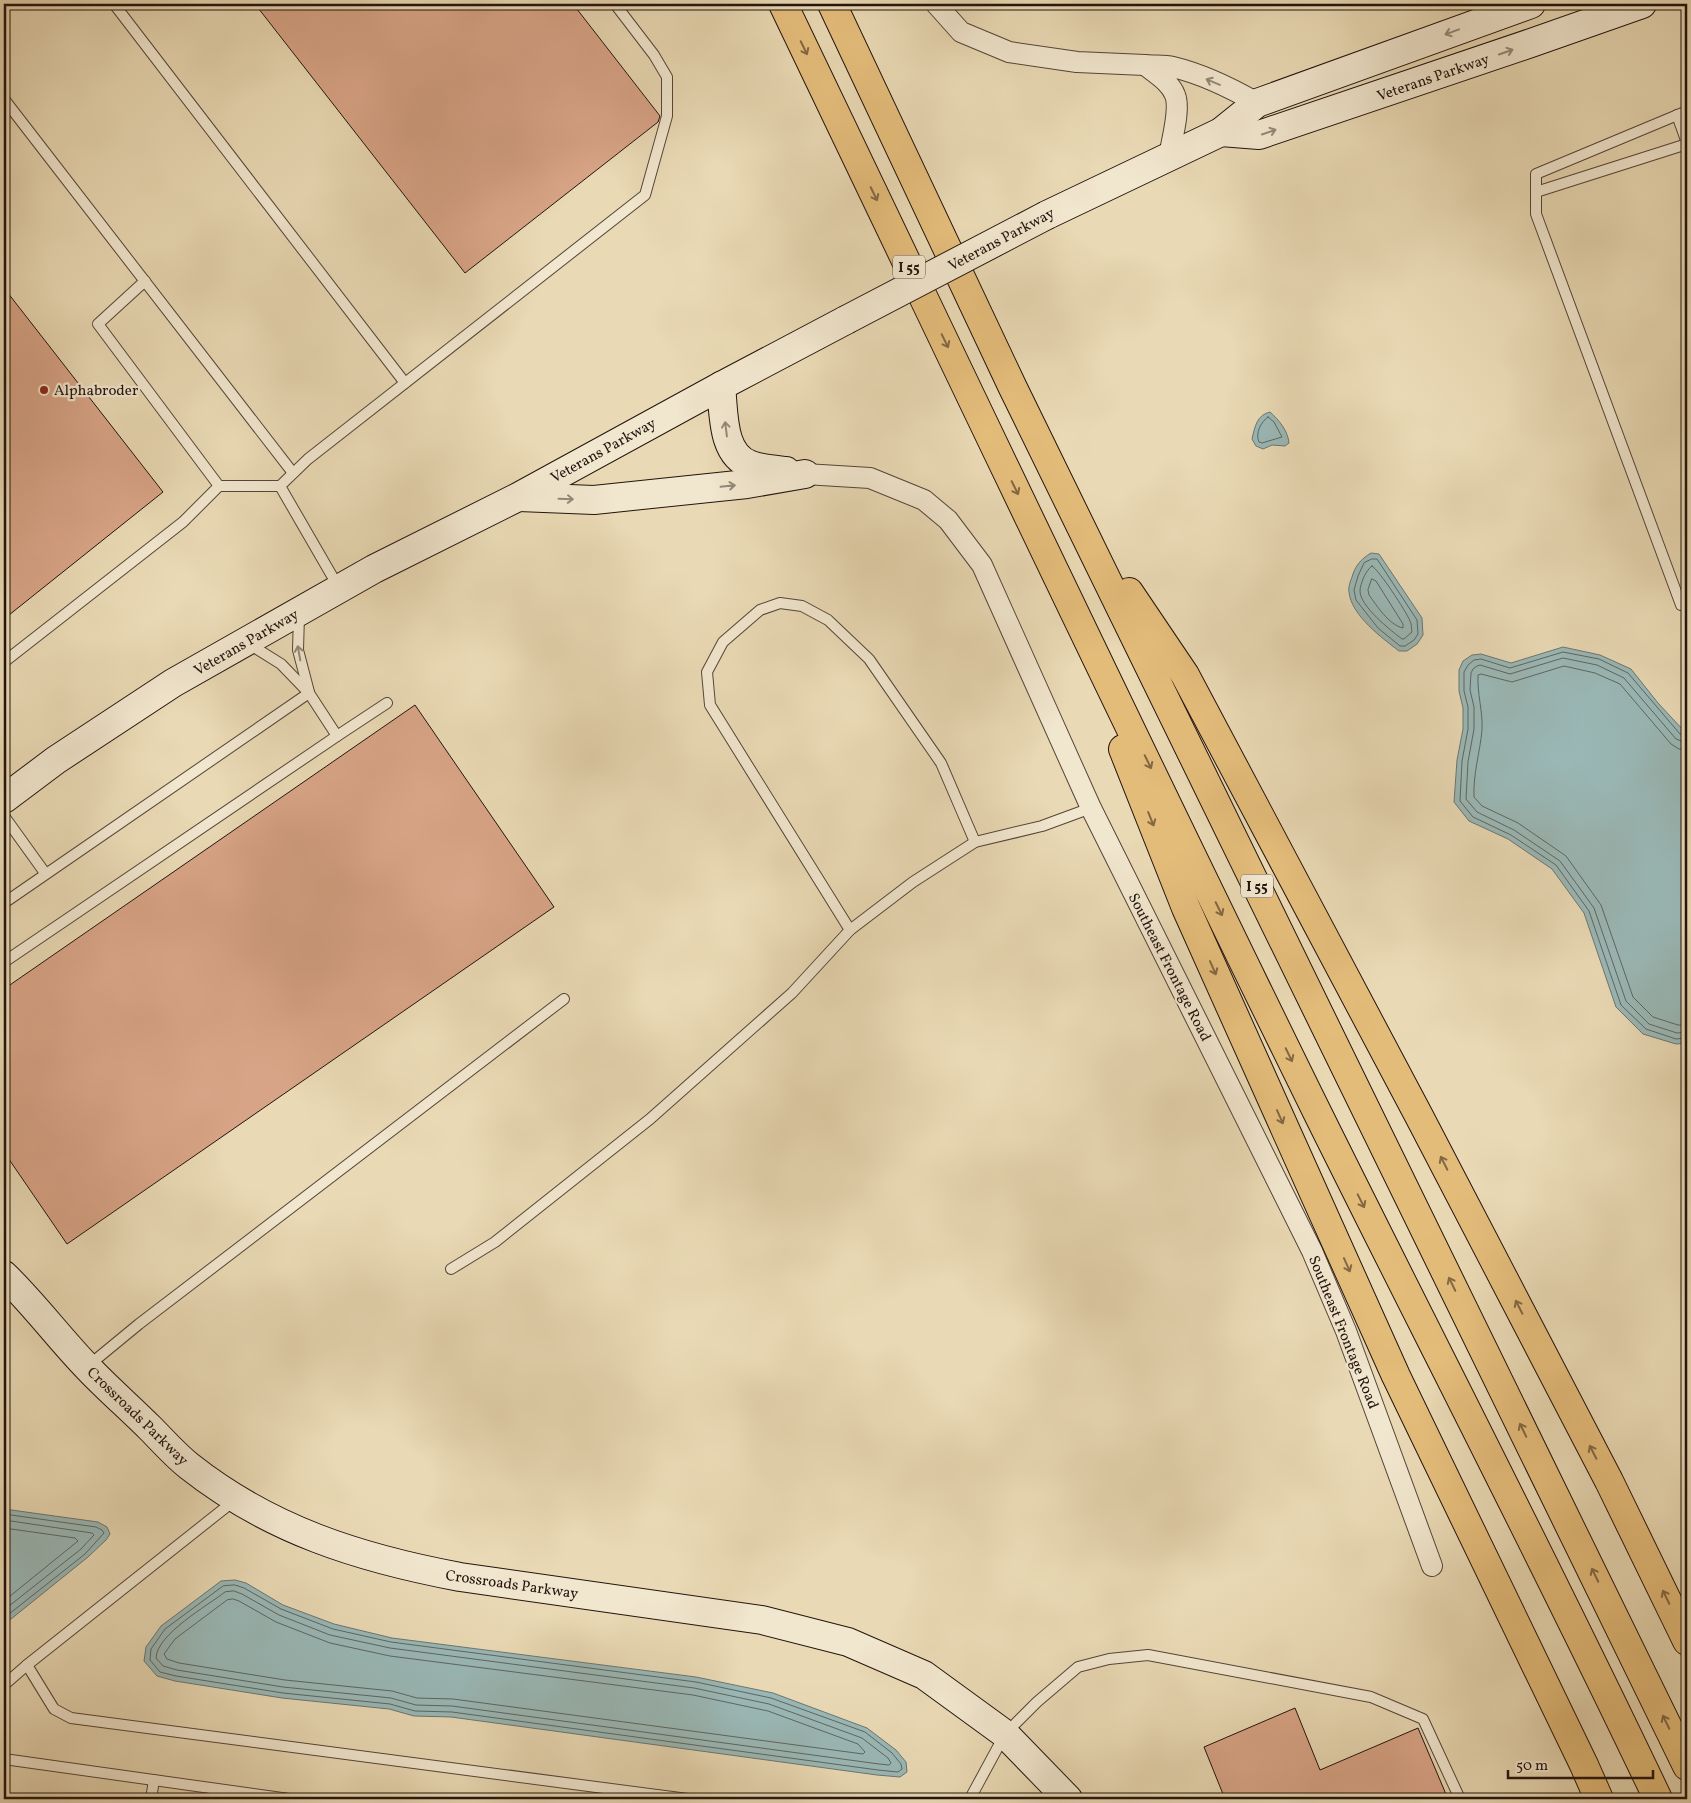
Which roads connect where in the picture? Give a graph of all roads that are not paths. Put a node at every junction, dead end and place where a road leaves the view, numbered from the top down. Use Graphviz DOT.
graph roads {
  1 [pos="114,4"];
  2 [pos="615,4"];
  3 [pos="783,4"];
  4 [pos="832,4"];
  5 [pos="936,4"];
  6 [pos="1531,4"];
  7 [pos="1642,4"];
  8 [pos="1145,65"];
  9 [pos="4,99"];
  10 [pos="1257,103"];
  11 [pos="1687,111"];
  12 [pos="1677,115"];
  13 [pos="1221,132"];
  14 [pos="1687,144"];
  15 [pos="1169,157"];
  16 [pos="1536,192"];
  17 [pos="145,281"];
  18 [pos="405,383"];
  19 [pos="721,386"];
  20 [pos="293,473"];
  21 [pos="805,474"];
  22 [pos="219,486"];
  23 [pos="280,486"];
  24 [pos="518,497"];
  25 [pos="1072,508"];
  26 [pos="1035,530"];
  27 [pos="340,588"];
  28 [pos="1685,604"];
  29 [pos="299,612"];
  30 [pos="246,642"];
  31 [pos="4,662"];
  32 [pos="309,693"];
  33 [pos="386,703"];
  34 [pos="337,736"];
  35 [pos="4,799"];
  36 [pos="1091,808"];
  37 [pos="4,816"];
  38 [pos="975,842"];
  39 [pos="45,873"];
  40 [pos="4,902"];
  41 [pos="850,930"];
  42 [pos="4,962"];
  43 [pos="564,998"];
  44 [pos="451,1270"];
  45 [pos="4,1275"];
  46 [pos="87,1367"];
  47 [pos="236,1499"];
  48 [pos="1432,1566"];
  49 [pos="1687,1641"];
  50 [pos="27,1665"];
  51 [pos="4,1686"];
  52 [pos="1004,1734"];
  53 [pos="4,1759"];
  54 [pos="1687,1766"];
  55 [pos="154,1780"];
  56 [pos="656,1797"];
  57 [pos="969,1798"];
  58 [pos="151,1799"];
  59 [pos="289,1799"];
  60 [pos="688,1799"];
  61 [pos="1068,1799"];
  62 [pos="1460,1799"];
  63 [pos="1599,1799"];
  64 [pos="1658,1799"];
  1 -- 18 [label="lane"];
  2 -- 18 [label="lane"];
  3 -- 26 [label="highway, I 55, one-way"];
  4 -- 25 [label="highway, I 55"];
  5 -- 8 [label="street"];
  6 -- 10 [label="main road, Veterans Parkway, one-way"];
  13 -- 7 [label="main road, Veterans Parkway, one-way"];
  10 -- 8 [label="street, one-way"];
  8 -- 15 [label="street"];
  9 -- 17 [label="lane"];
  10 -- 13 [label="main road, Veterans Parkway"];
  11 -- 12 [label="lane"];
  12 -- 14 [label="lane"];
  12 -- 16 [label="lane"];
  13 -- 15 [label="main road, Veterans Parkway"];
  14 -- 16 [label="lane"];
  15 -- 19 [label="main road, Veterans Parkway, bridge"];
  16 -- 28 [label="lane"];
  17 -- 20 [label="lane"];
  17 -- 22 [label="lane"];
  18 -- 20 [label="lane"];
  21 -- 19 [label="main road, one-way"];
  19 -- 24 [label="main road, Veterans Parkway"];
  20 -- 23 [label="lane"];
  24 -- 21 [label="main road, one-way"];
  21 -- 36 [label="street, Southeast Frontage Road"];
  22 -- 23 [label="lane"];
  22 -- 31 [label="lane"];
  23 -- 27 [label="lane"];
  24 -- 27 [label="main road, Veterans Parkway"];
  49 -- 25 [label="highway, one-way"];
  54 -- 25 [label="highway, I 55, one-way"];
  26 -- 63 [label="highway, one-way"];
  26 -- 64 [label="highway, I 55, one-way"];
  27 -- 29 [label="main road, Veterans Parkway"];
  29 -- 30 [label="main road, Veterans Parkway"];
  32 -- 29 [label="lane, one-way"];
  30 -- 32 [label="lane"];
  30 -- 35 [label="main road, Veterans Parkway"];
  32 -- 34 [label="lane"];
  32 -- 39 [label="lane"];
  33 -- 34 [label="lane"];
  34 -- 42 [label="lane"];
  36 -- 38 [label="lane"];
  36 -- 48 [label="street, Southeast Frontage Road"];
  37 -- 39 [label="lane"];
  38 -- 41 [label="lane"];
  38 -- 41 [label="lane"];
  39 -- 40 [label="lane"];
  41 -- 44 [label="lane"];
  43 -- 46 [label="lane"];
  45 -- 46 [label="main road, Crossroads Parkway"];
  46 -- 47 [label="main road, Crossroads Parkway"];
  47 -- 50 [label="lane"];
  47 -- 52 [label="main road, Crossroads Parkway"];
  50 -- 51 [label="lane"];
  50 -- 56 [label="lane"];
  52 -- 57 [label="lane"];
  52 -- 61 [label="main road, Crossroads Parkway"];
  52 -- 62 [label="lane"];
  53 -- 55 [label="lane"];
  55 -- 58 [label="lane"];
  55 -- 59 [label="lane"];
  56 -- 60 [label="lane"];
}
